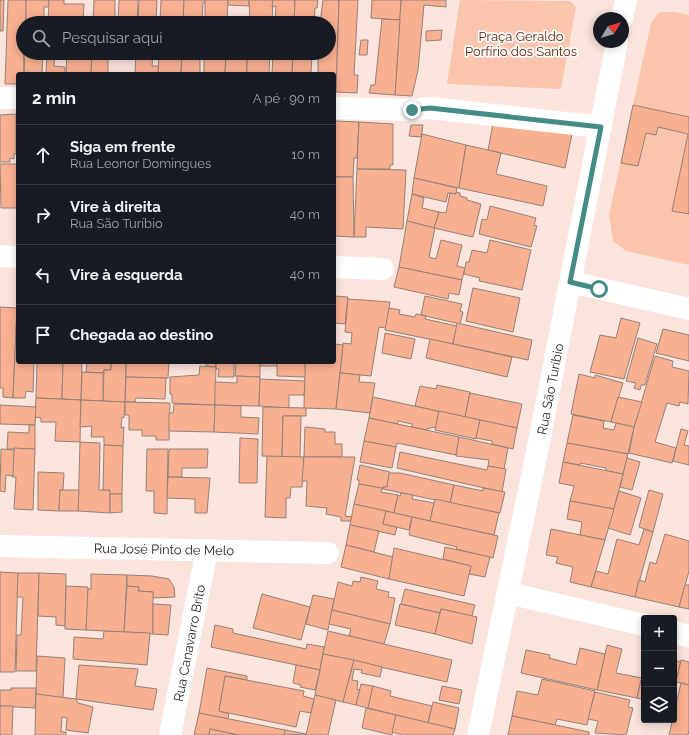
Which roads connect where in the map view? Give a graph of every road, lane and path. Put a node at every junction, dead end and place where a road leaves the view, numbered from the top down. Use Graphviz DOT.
graph roads {
  1 [pos="626,0"];
  2 [pos="623,12"];
  3 [pos="616,48"];
  4 [pos="0,98"];
  5 [pos="16,98"];
  6 [pos="336,108"];
  7 [pos="601,127"];
  8 [pos="0,256"];
  9 [pos="16,257"];
  10 [pos="336,267"];
  11 [pos="383,269"];
  12 [pos="570,282"];
  13 [pos="689,309"];
  14 [pos="0,546"];
  15 [pos="207,550"];
  16 [pos="328,553"];
  17 [pos="508,593"];
  18 [pos="641,624"];
  19 [pos="677,633"];
  20 [pos="689,636"];
  21 [pos="170,735"];
  22 [pos="478,735"];
  1 -- 2 [label="street"];
  3 -- 7 [label="street, Rua São Turíbio"];
  4 -- 5 [label="street"];
  6 -- 7 [label="street"];
  7 -- 12 [label="street, Rua São Turíbio"];
  8 -- 9 [label="street"];
  10 -- 11 [label="street"];
  12 -- 13 [label="street"];
  12 -- 17 [label="street, Rua São Turíbio"];
  14 -- 15 [label="street, Rua José Pinto de Melo"];
  15 -- 16 [label="street, Rua José Pinto de Melo"];
  15 -- 21 [label="street, Rua Canavarro Brito"];
  17 -- 18 [label="street"];
  17 -- 22 [label="street, Rua São Turíbio"];
  19 -- 20 [label="street"];
}
